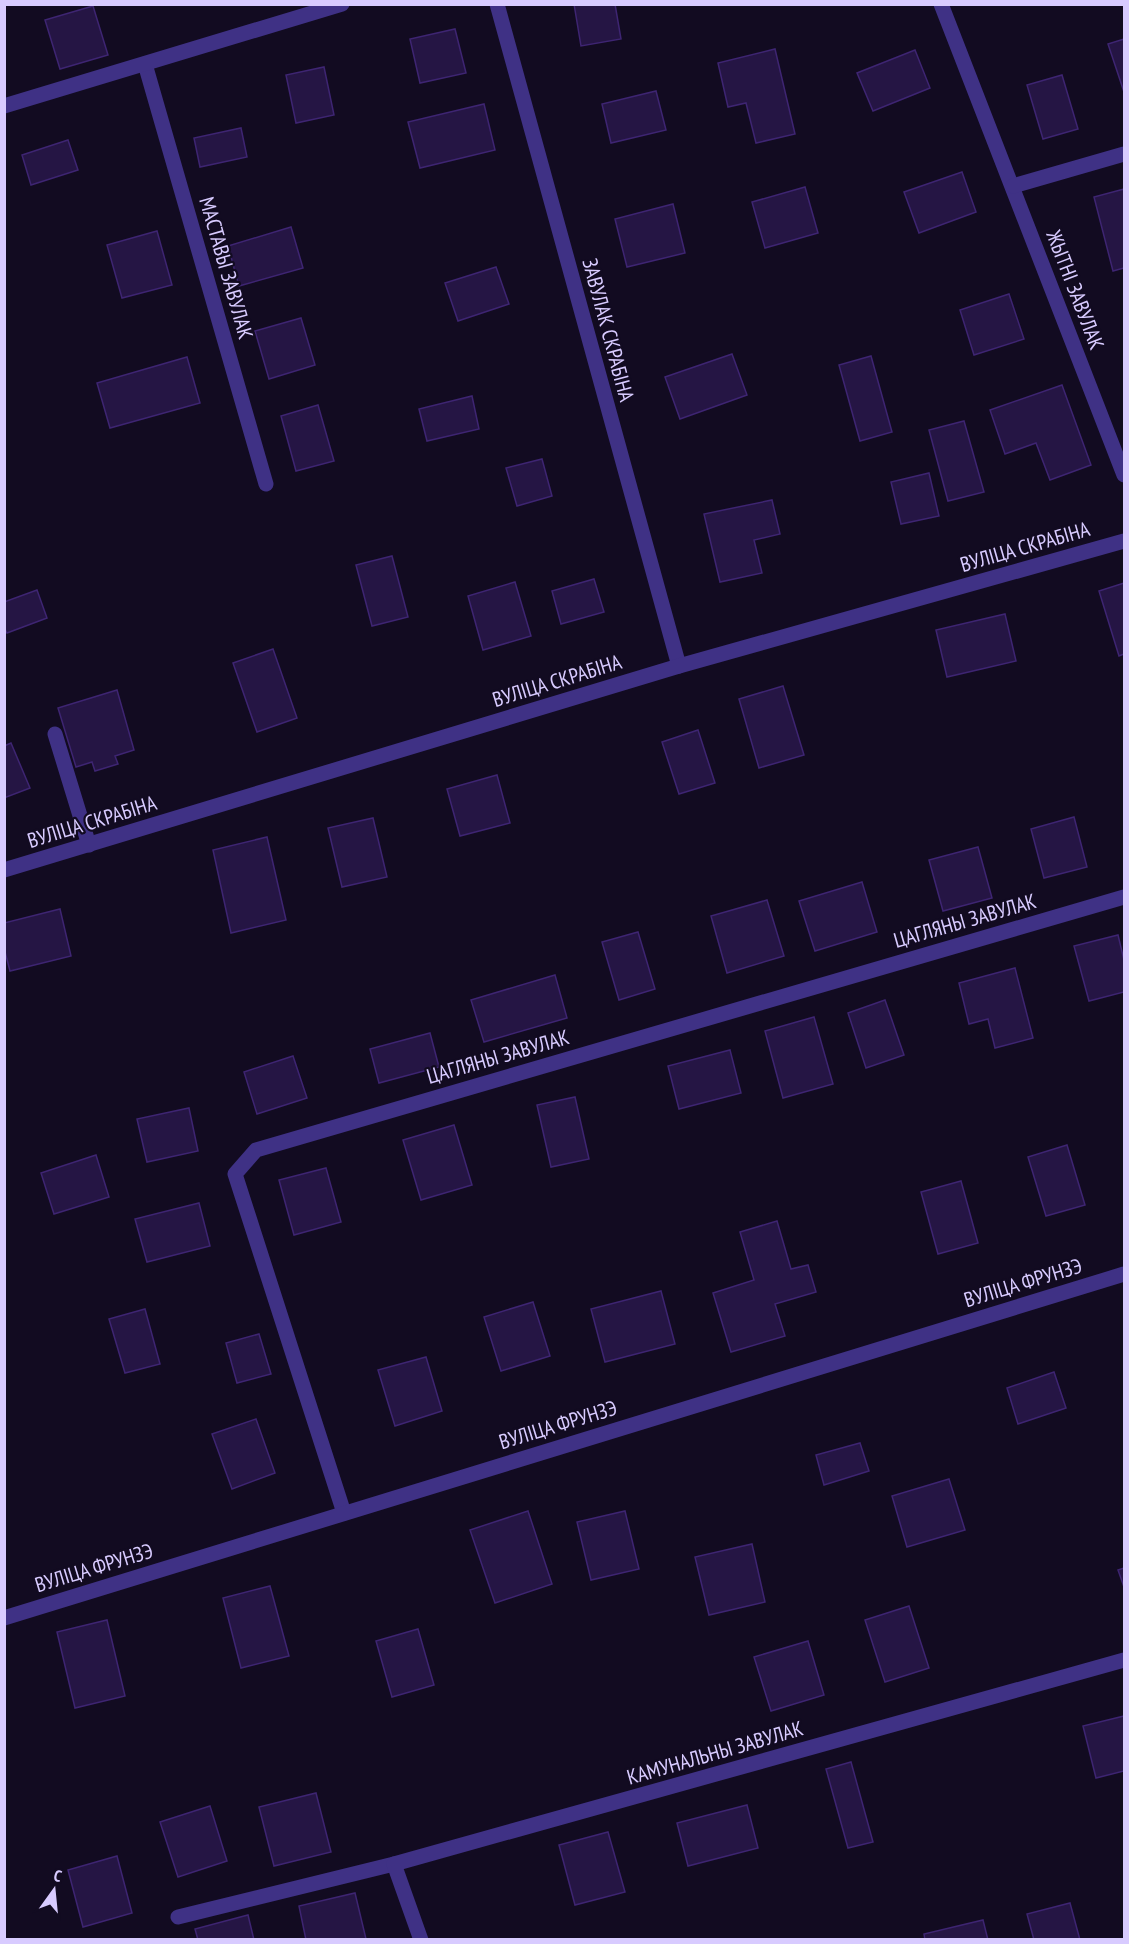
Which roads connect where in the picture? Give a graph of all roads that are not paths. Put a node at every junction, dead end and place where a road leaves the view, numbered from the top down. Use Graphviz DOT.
graph roads {
  1 [pos="342,4"];
  2 [pos="497,4"];
  3 [pos="941,4"];
  4 [pos="145,64"];
  5 [pos="4,106"];
  6 [pos="1125,154"];
  7 [pos="1013,186"];
  8 [pos="1125,475"];
  9 [pos="267,484"];
  10 [pos="1125,541"];
  11 [pos="679,666"];
  12 [pos="56,734"];
  13 [pos="89,845"];
  14 [pos="4,870"];
  15 [pos="1125,897"];
  16 [pos="1125,1274"];
  17 [pos="344,1513"];
  18 [pos="4,1618"];
  19 [pos="1125,1660"];
  20 [pos="394,1864"];
  21 [pos="178,1917"];
  22 [pos="421,1940"];
  1 -- 4 [label="street"];
  2 -- 11 [label="street, ЗАВУЛАК СКРАБІНА"];
  3 -- 7 [label="street, ЖЫТНІ ЗАВУЛАК"];
  4 -- 5 [label="street"];
  4 -- 9 [label="street, МАСТАВЫ ЗАВУЛАК"];
  6 -- 7 [label="street"];
  7 -- 8 [label="street, ЖЫТНІ ЗАВУЛАК"];
  10 -- 11 [label="street, ВУЛІЦА СКРАБІНА"];
  11 -- 13 [label="street, ВУЛІЦА СКРАБІНА"];
  12 -- 13 [label="street"];
  13 -- 14 [label="street, ВУЛІЦА СКРАБІНА"];
  15 -- 17 [label="street, ЦАГЛЯНЫ ЗАВУЛАК"];
  16 -- 17 [label="street, ВУЛІЦА ФРУНЗЭ"];
  17 -- 18 [label="street, ВУЛІЦА ФРУНЗЭ"];
  19 -- 20 [label="street, КАМУНАЛЬНЫ ЗАВУЛАК"];
  20 -- 21 [label="street, КАМУНАЛЬНЫ ЗАВУЛАК"];
  20 -- 22 [label="street"];
}
